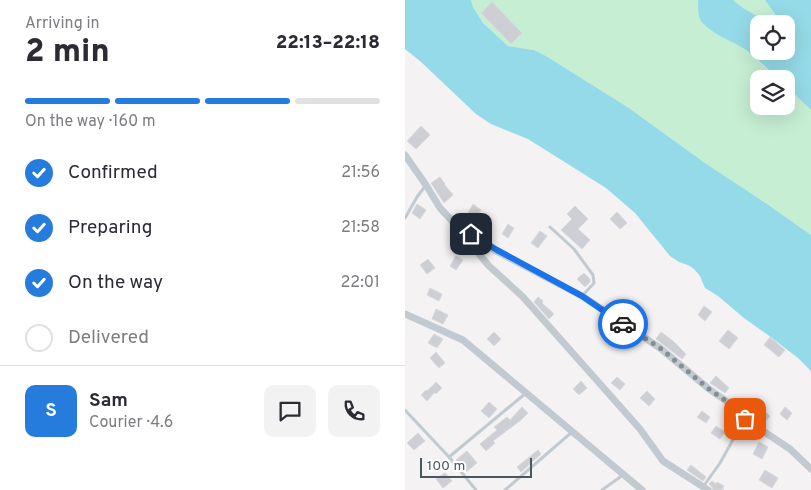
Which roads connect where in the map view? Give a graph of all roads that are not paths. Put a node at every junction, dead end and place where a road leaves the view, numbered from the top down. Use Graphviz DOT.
graph roads {
  1 [pos="405,155"];
  2 [pos="426,185"];
  3 [pos="405,218"];
  4 [pos="457,226"];
  5 [pos="550,228"];
  6 [pos="582,296"];
  7 [pos="405,314"];
  8 [pos="527,393"];
  9 [pos="405,410"];
  10 [pos="745,419"];
  11 [pos="573,432"];
  12 [pos="449,457"];
  13 [pos="811,469"];
  14 [pos="624,475"];
  15 [pos="706,488"];
  16 [pos="476,490"];
  17 [pos="505,490"];
  18 [pos="602,490"];
  19 [pos="642,490"];
  1 -- 2 [label="street"];
  2 -- 3 [label="lane"];
  2 -- 4 [label="street"];
  4 -- 6 [label="street"];
  4 -- 15 [label="street"];
  5 -- 6 [label="lane"];
  6 -- 10 [label="street"];
  7 -- 8 [label="street"];
  8 -- 11 [label="street"];
  8 -- 12 [label="lane"];
  9 -- 12 [label="lane"];
  10 -- 13 [label="street"];
  10 -- 15 [label="lane"];
  11 -- 14 [label="street"];
  11 -- 17 [label="lane"];
  12 -- 16 [label="lane"];
  14 -- 18 [label="lane"];
  14 -- 19 [label="street"];
}
